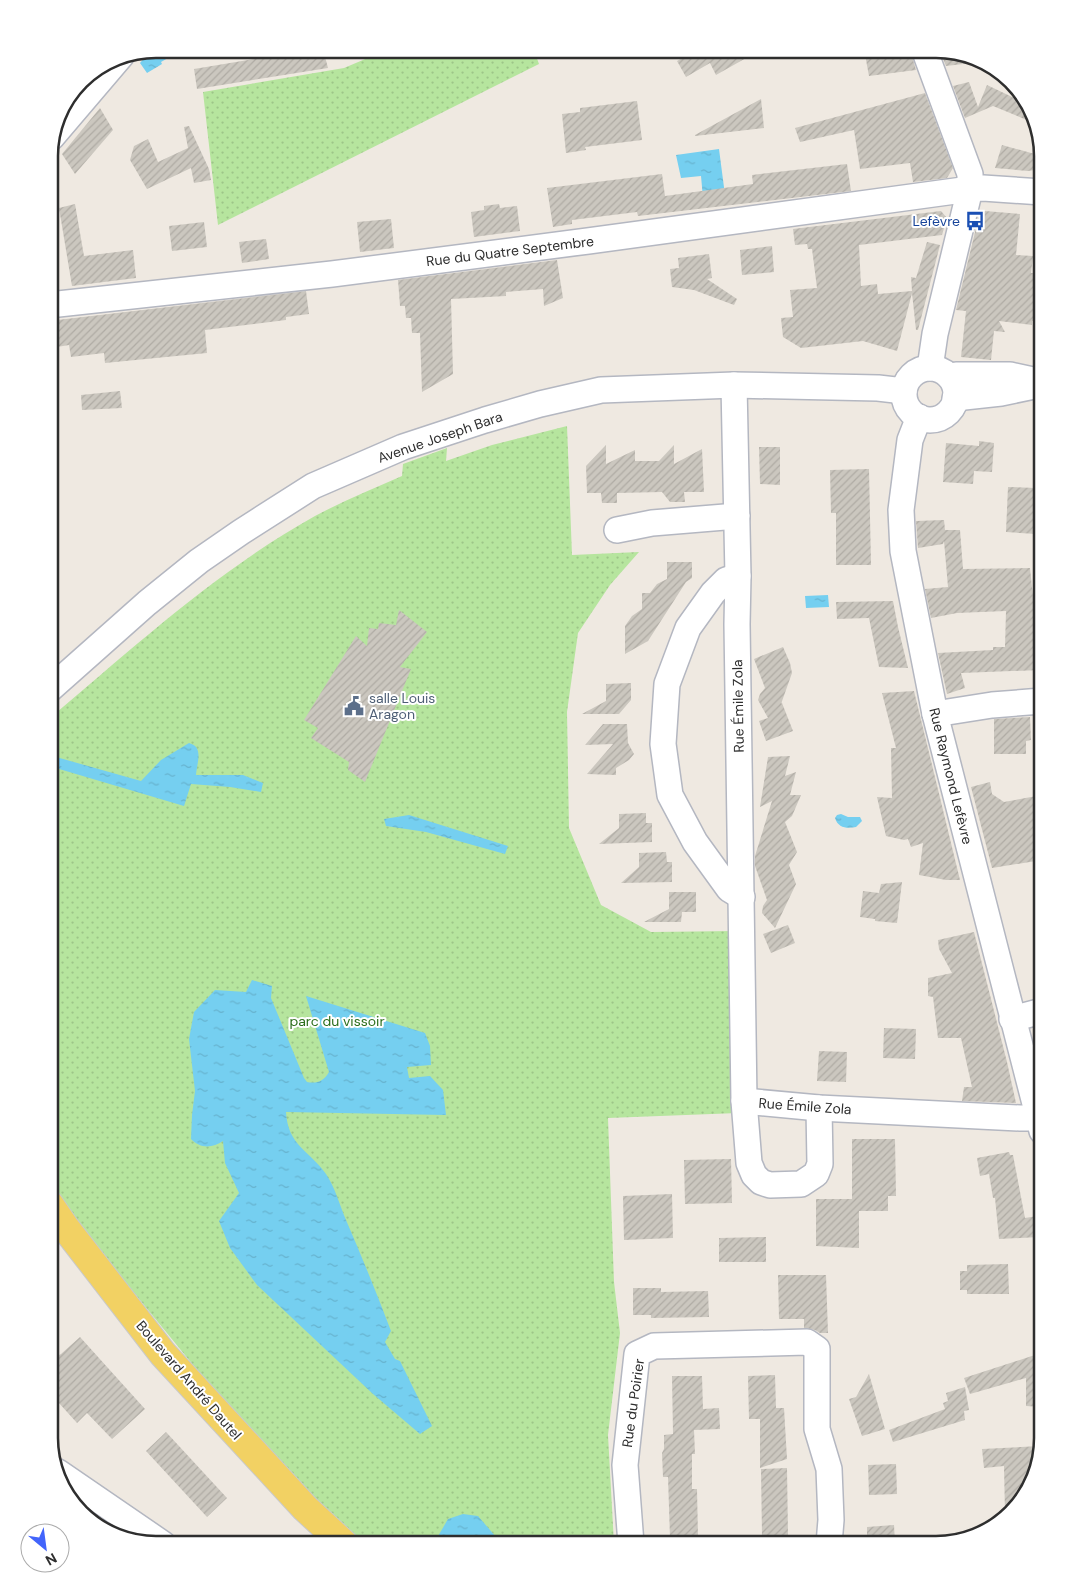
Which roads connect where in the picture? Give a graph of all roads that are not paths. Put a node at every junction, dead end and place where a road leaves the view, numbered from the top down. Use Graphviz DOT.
graph roads {
  1 [pos="927,58"];
  2 [pos="110,69"];
  3 [pos="63,124"];
  4 [pos="970,189"];
  5 [pos="1034,191"];
  6 [pos="58,303"];
  7 [pos="945,381"];
  8 [pos="734,385"];
  9 [pos="1034,386"];
  10 [pos="904,391"];
  11 [pos="919,417"];
  12 [pos="737,516"];
  13 [pos="617,530"];
  14 [pos="738,576"];
  15 [pos="58,682"];
  16 [pos="1034,702"];
  17 [pos="935,714"];
  18 [pos="742,897"];
  19 [pos="1034,1014"];
  20 [pos="1012,1019"];
  21 [pos="1034,1099"];
  22 [pos="744,1101"];
  23 [pos="819,1108"];
  24 [pos="1034,1123"];
  25 [pos="58,1217"];
  26 [pos="66,1478"];
  27 [pos="150,1535"];
  28 [pos="335,1535"];
  29 [pos="630,1536"];
  30 [pos="830,1536"];
  1 -- 4 [label="street"];
  2 -- 3 [label="street"];
  4 -- 5 [label="street, Rue du Quatre Septembre"];
  4 -- 6 [label="street, Rue du Quatre Septembre"];
  4 -- 7 [label="street"];
  7 -- 9 [label="street"];
  7 -- 10 [label="street"];
  7 -- 11 [label="street"];
  8 -- 10 [label="street, Avenue Joseph Bara"];
  8 -- 12 [label="street, Rue Émile Zola"];
  8 -- 15 [label="street, Avenue Joseph Bara"];
  10 -- 11 [label="street"];
  11 -- 17 [label="street, Rue Raymond Lefèvre"];
  12 -- 13 [label="street"];
  12 -- 14 [label="street, Rue Émile Zola"];
  14 -- 18 [label="street, Rue Émile Zola"];
  14 -- 18 [label="street"];
  16 -- 17 [label="street"];
  17 -- 20 [label="street, Rue Raymond Lefèvre"];
  18 -- 22 [label="street, Rue Émile Zola"];
  19 -- 20 [label="street"];
  20 -- 21 [label="street, Rue Raymond Lefèvre"];
  22 -- 23 [label="street, Rue Émile Zola"];
  22 -- 23 [label="street"];
  23 -- 24 [label="street, Rue Émile Zola"];
  25 -- 28 [label="main road, Boulevard André Dautel"];
  26 -- 27 [label="street"];
  29 -- 30 [label="street, Rue du Poirier"];
}
